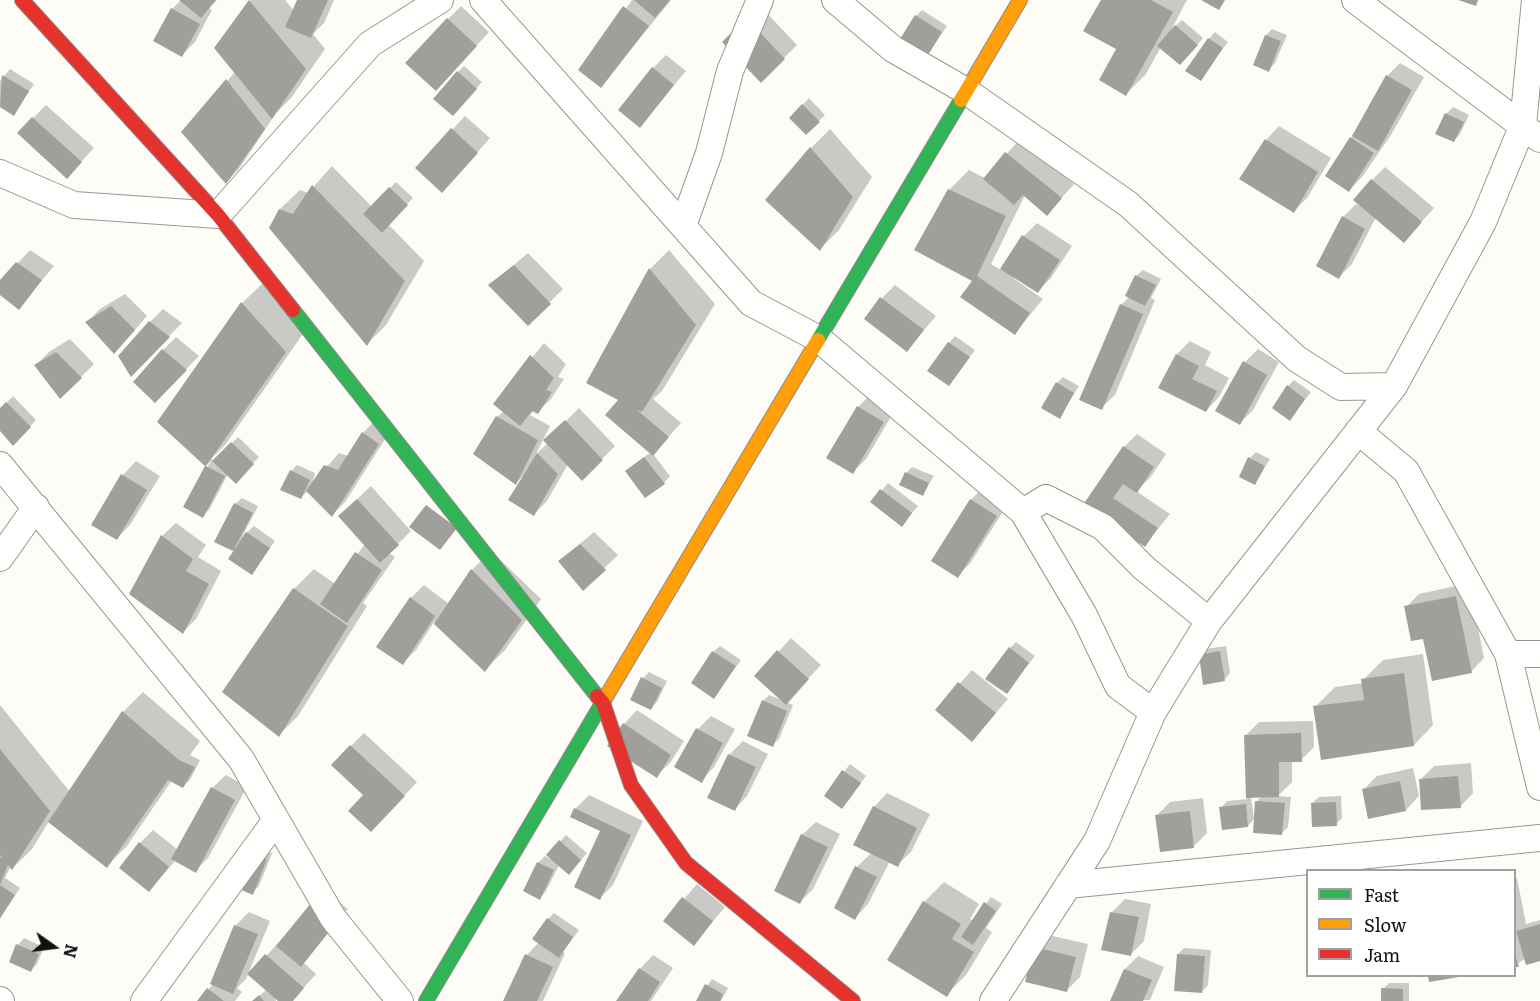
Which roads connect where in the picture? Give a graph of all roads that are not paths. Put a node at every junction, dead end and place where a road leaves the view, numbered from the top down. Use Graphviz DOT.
graph roads {
  1 [pos="22,0"];
  2 [pos="440,0"];
  3 [pos="483,0"];
  4 [pos="759,0"];
  5 [pos="835,0"];
  6 [pos="1020,0"];
  7 [pos="1354,0"];
  8 [pos="1535,0"];
  9 [pos="966,91"];
  10 [pos="1531,132"];
  11 [pos="0,173"];
  12 [pos="218,215"];
  13 [pos="683,226"];
  14 [pos="819,339"];
  15 [pos="1394,386"];
  16 [pos="1358,431"];
  17 [pos="0,465"];
  18 [pos="36,507"];
  19 [pos="1023,512"];
  20 [pos="0,558"];
  21 [pos="1209,621"];
  22 [pos="1508,654"];
  23 [pos="1540,654"];
  24 [pos="603,703"];
  25 [pos="1153,712"];
  26 [pos="1540,787"];
  27 [pos="276,820"];
  28 [pos="1540,838"];
  29 [pos="1068,885"];
  30 [pos="144,1001"];
  31 [pos="400,1001"];
  32 [pos="426,1001"];
  33 [pos="853,1001"];
  34 [pos="993,1001"];
  1 -- 12 [label="street"];
  2 -- 12 [label="street"];
  3 -- 13 [label="street"];
  4 -- 13 [label="street"];
  5 -- 9 [label="street"];
  6 -- 9 [label="street"];
  7 -- 10 [label="street"];
  8 -- 10 [label="street"];
  9 -- 14 [label="street"];
  9 -- 15 [label="street"];
  10 -- 15 [label="street"];
  11 -- 12 [label="street"];
  12 -- 24 [label="street"];
  13 -- 14 [label="street"];
  14 -- 19 [label="street"];
  14 -- 24 [label="street"];
  15 -- 16 [label="street"];
  16 -- 21 [label="street"];
  16 -- 22 [label="street"];
  17 -- 18 [label="street"];
  18 -- 20 [label="street"];
  18 -- 27 [label="street"];
  19 -- 21 [label="street"];
  19 -- 25 [label="street"];
  21 -- 25 [label="street"];
  22 -- 23 [label="street"];
  22 -- 26 [label="street"];
  24 -- 32 [label="street"];
  24 -- 33 [label="street"];
  25 -- 29 [label="street"];
  27 -- 30 [label="street"];
  27 -- 31 [label="street"];
  28 -- 29 [label="street"];
  29 -- 34 [label="street"];
}
